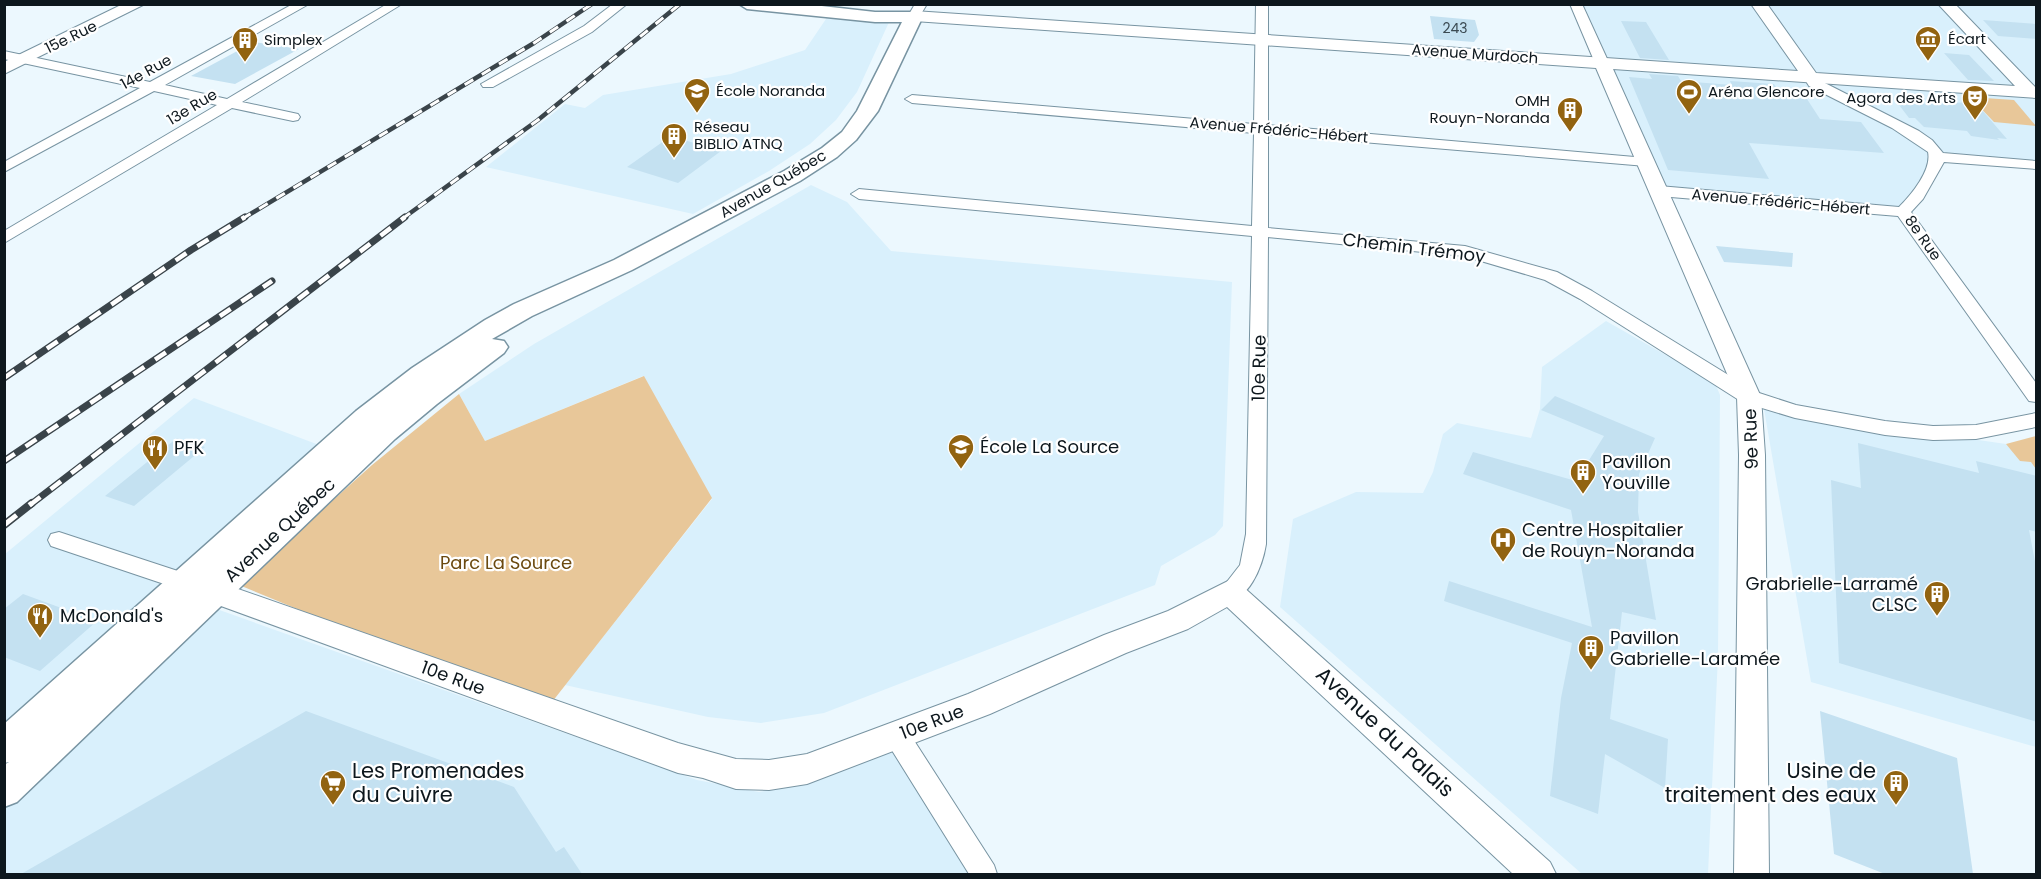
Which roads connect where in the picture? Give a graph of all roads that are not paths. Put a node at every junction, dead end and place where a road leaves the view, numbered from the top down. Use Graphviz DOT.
graph roads {
  1 [pos="138,4"];
  2 [pos="303,4"];
  3 [pos="396,4"];
  4 [pos="621,4"];
  5 [pos="747,4"];
  6 [pos="832,4"];
  7 [pos="1262,4"];
  8 [pos="1576,4"];
  9 [pos="1759,4"];
  10 [pos="1946,4"];
  11 [pos="917,10"];
  12 [pos="1261,39"];
  13 [pos="4,55"];
  14 [pos="26,59"];
  15 [pos="1602,63"];
  16 [pos="4,69"];
  17 [pos="1811,78"];
  18 [pos="488,84"];
  19 [pos="154,86"];
  20 [pos="2035,95"];
  21 [pos="912,99"];
  22 [pos="231,103"];
  23 [pos="294,117"];
  24 [pos="1260,129"];
  25 [pos="1937,157"];
  26 [pos="1646,162"];
  27 [pos="2037,165"];
  28 [pos="4,168"];
  29 [pos="1659,191"];
  30 [pos="859,194"];
  31 [pos="1903,212"];
  32 [pos="1260,231"];
  33 [pos="4,238"];
  34 [pos="2037,396"];
  35 [pos="1749,397"];
  36 [pos="2037,420"];
  37 [pos="59,540"];
  38 [pos="200,587"];
  39 [pos="1230,592"];
  40 [pos="897,736"];
  41 [pos="4,747"];
  42 [pos="4,790"];
  43 [pos="1755,868"];
  44 [pos="984,874"];
  45 [pos="1538,874"];
  1 -- 14 [label="street, 15e Rue"];
  2 -- 19 [label="street, 14e Rue"];
  3 -- 22 [label="street, 13e Rue"];
  4 -- 18 [label="street"];
  5 -- 11 [label="main road, Avenue Murdoch"];
  6 -- 11 [label="main road, Avenue Murdoch"];
  7 -- 12 [label="street, 10e Rue"];
  8 -- 15 [label="street, 9e Rue"];
  9 -- 17 [label="street"];
  10 -- 20 [label="street"];
  11 -- 12 [label="street, Avenue Murdoch"];
  11 -- 38 [label="main road, Avenue Québec"];
  12 -- 15 [label="street, Avenue Murdoch"];
  12 -- 24 [label="street, 10e Rue"];
  13 -- 14 [label="street"];
  14 -- 16 [label="street, 15e Rue"];
  14 -- 19 [label="street"];
  15 -- 17 [label="street, Avenue Murdoch"];
  15 -- 26 [label="street, 9e Rue"];
  17 -- 20 [label="street, Avenue Murdoch"];
  17 -- 25 [label="street"];
  19 -- 22 [label="street"];
  19 -- 28 [label="street, 14e Rue"];
  21 -- 24 [label="street, Avenue Frédéric-Hébert"];
  22 -- 23 [label="street"];
  22 -- 33 [label="street, 13e Rue"];
  24 -- 26 [label="street, Avenue Frédéric-Hébert"];
  24 -- 32 [label="street, 10e Rue"];
  25 -- 27 [label="street"];
  25 -- 31 [label="street, 8e Rue"];
  26 -- 29 [label="street, 9e Rue"];
  29 -- 31 [label="street, Avenue Frédéric-Hébert"];
  29 -- 35 [label="street, 9e Rue"];
  30 -- 32 [label="street, Chemin Trémoy"];
  31 -- 34 [label="street, 8e Rue"];
  32 -- 35 [label="street, Chemin Trémoy"];
  32 -- 39 [label="street, 10e Rue"];
  35 -- 36 [label="street, Chemin Trémoy"];
  35 -- 43 [label="street, 9e Rue"];
  37 -- 38 [label="street, 10e Rue"];
  38 -- 40 [label="street, 10e Rue"];
  38 -- 41 [label="main road, Avenue Québec"];
  38 -- 42 [label="main road, Avenue Québec"];
  39 -- 40 [label="street, 10e Rue"];
  39 -- 45 [label="street, Avenue du Palais"];
  40 -- 44 [label="street"];
}
